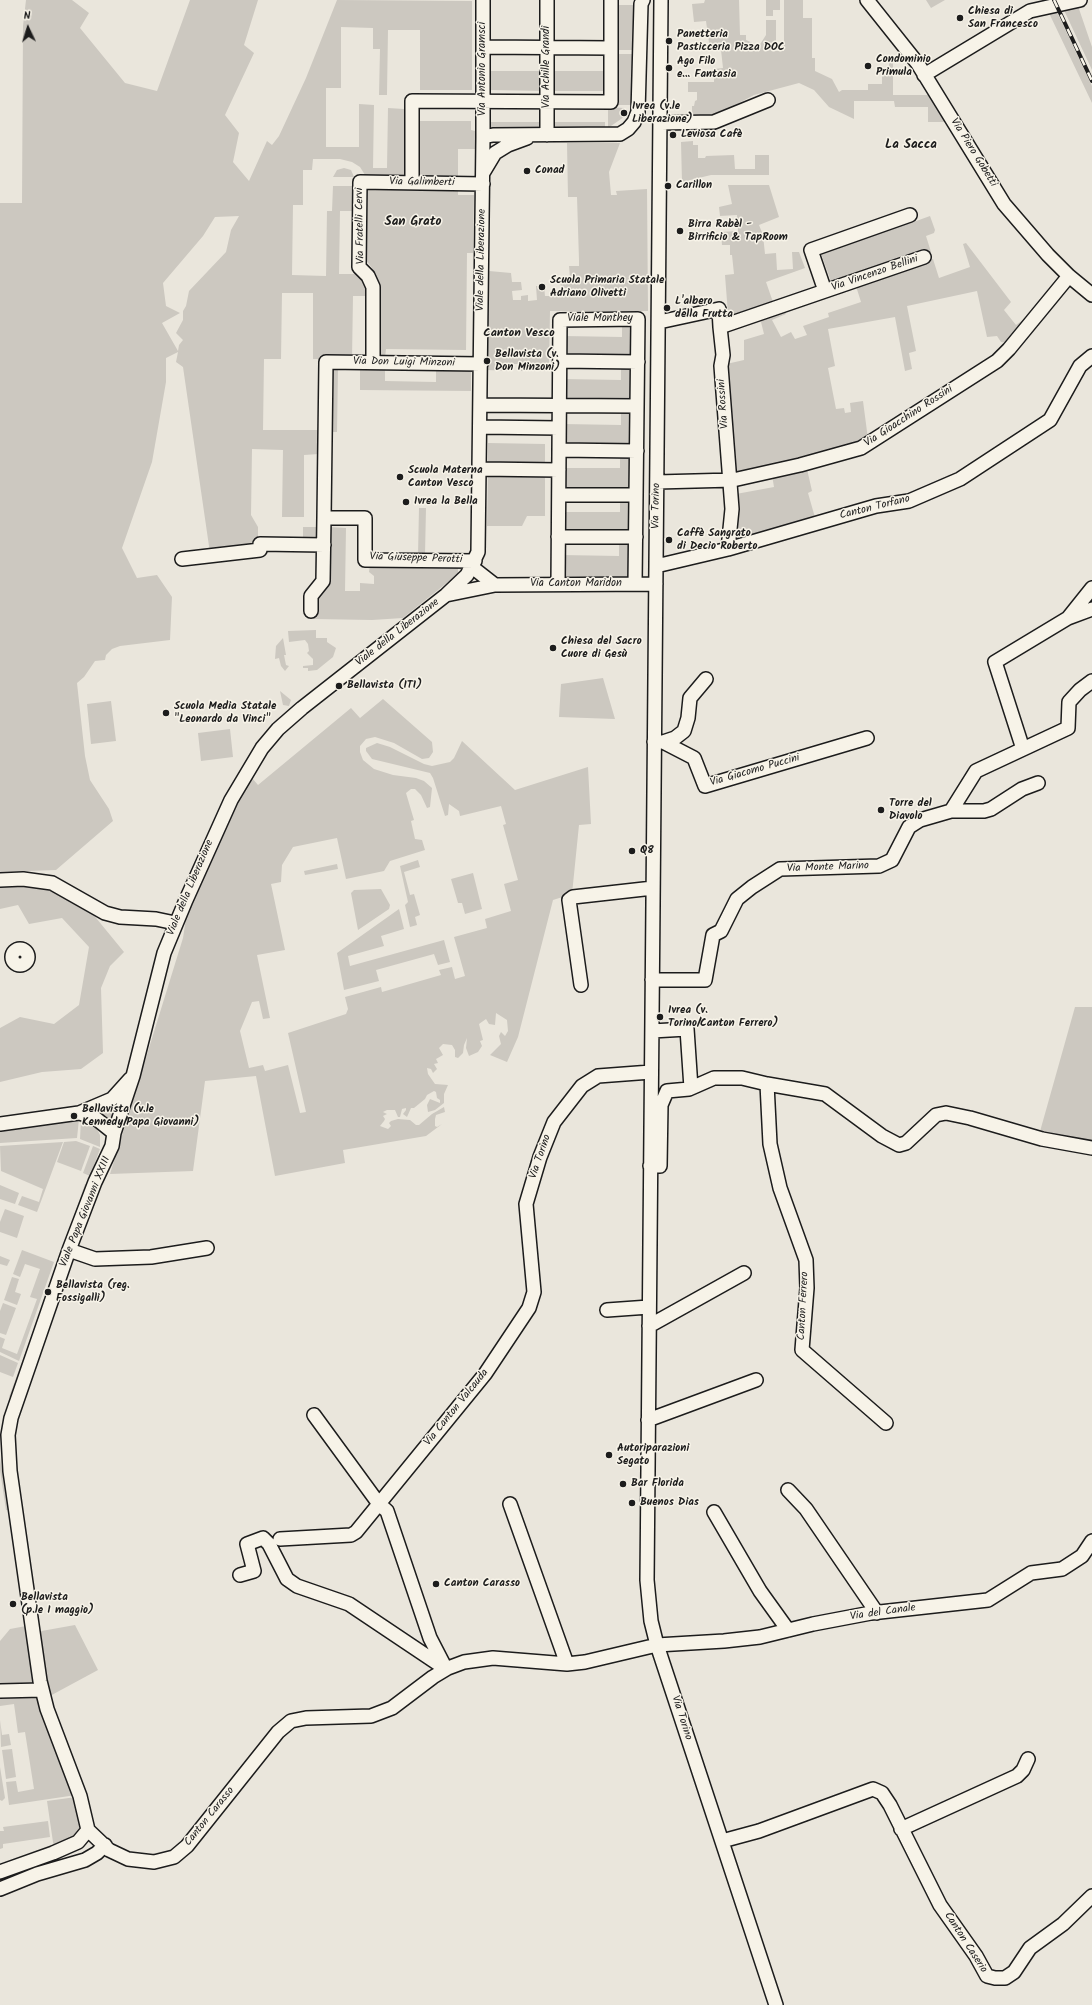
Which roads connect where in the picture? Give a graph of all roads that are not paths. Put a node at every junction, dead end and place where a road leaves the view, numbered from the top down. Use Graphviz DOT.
graph roads {
  1 [pos="483,0"];
  2 [pos="547,0"];
  3 [pos="611,0"];
  4 [pos="641,0"];
  5 [pos="661,0"];
  6 [pos="867,0"];
  7 [pos="1080,0"];
  8 [pos="661,20"];
  9 [pos="641,30"];
  10 [pos="483,48"];
  11 [pos="547,48"];
  12 [pos="611,48"];
  13 [pos="924,75"];
  14 [pos="768,100"];
  15 [pos="483,102"];
  16 [pos="547,102"];
  17 [pos="661,124"];
  18 [pos="541,135"];
  19 [pos="483,137"];
  20 [pos="483,178"];
  21 [pos="360,182"];
  22 [pos="412,183"];
  23 [pos="910,216"];
  24 [pos="924,257"];
  25 [pos="1069,276"];
  26 [pos="825,291"];
  27 [pos="1092,295"];
  28 [pos="659,322"];
  29 [pos="720,328"];
  30 [pos="638,336"];
  31 [pos="658,336"];
  32 [pos="1092,356"];
  33 [pos="560,361"];
  34 [pos="373,362"];
  35 [pos="638,362"];
  36 [pos="481,364"];
  37 [pos="481,404"];
  38 [pos="559,406"];
  39 [pos="637,406"];
  40 [pos="481,427"];
  41 [pos="559,428"];
  42 [pos="559,450"];
  43 [pos="637,451"];
  44 [pos="480,469"];
  45 [pos="559,470"];
  46 [pos="730,480"];
  47 [pos="657,482"];
  48 [pos="559,495"];
  49 [pos="636,495"];
  50 [pos="324,518"];
  51 [pos="558,537"];
  52 [pos="636,538"];
  53 [pos="324,544"];
  54 [pos="728,549"];
  55 [pos="182,559"];
  56 [pos="473,564"];
  57 [pos="656,566"];
  58 [pos="558,584"];
  59 [pos="635,584"];
  60 [pos="656,584"];
  61 [pos="495,585"];
  62 [pos="1092,588"];
  63 [pos="446,595"];
  64 [pos="1092,609"];
  65 [pos="311,611"];
  66 [pos="1068,618"];
  67 [pos="706,679"];
  68 [pos="1092,681"];
  69 [pos="867,738"];
  70 [pos="659,742"];
  71 [pos="1023,749"];
  72 [pos="1038,784"];
  73 [pos="951,811"];
  74 [pos="0,880"];
  75 [pos="653,888"];
  76 [pos="175,923"];
  77 [pos="652,980"];
  78 [pos="581,985"];
  79 [pos="652,1031"];
  80 [pos="142,1039"];
  81 [pos="651,1072"];
  82 [pos="133,1076"];
  83 [pos="767,1084"];
  84 [pos="691,1088"];
  85 [pos="79,1113"];
  86 [pos="0,1124"];
  87 [pos="114,1133"];
  88 [pos="1092,1148"];
  89 [pos="650,1166"];
  90 [pos="208,1248"];
  91 [pos="69,1250"];
  92 [pos="744,1273"];
  93 [pos="649,1307"];
  94 [pos="529,1308"];
  95 [pos="607,1310"];
  96 [pos="649,1326"];
  97 [pos="756,1380"];
  98 [pos="314,1415"];
  99 [pos="648,1420"];
  100 [pos="886,1423"];
  101 [pos="788,1490"];
  102 [pos="379,1504"];
  103 [pos="510,1504"];
  104 [pos="714,1512"];
  105 [pos="280,1539"];
  106 [pos="1092,1542"];
  107 [pos="240,1575"];
  108 [pos="877,1613"];
  109 [pos="788,1630"];
  110 [pos="657,1645"];
  111 [pos="567,1664"];
  112 [pos="446,1669"];
  113 [pos="42,1690"];
  114 [pos="0,1691"];
  115 [pos="1028,1760"];
  116 [pos="901,1829"];
  117 [pos="88,1830"];
  118 [pos="722,1841"];
  119 [pos="105,1845"];
  120 [pos="0,1872"];
  121 [pos="0,1889"];
  122 [pos="1092,1896"];
  123 [pos="776,2005"];
  1 -- 10 [label="street, Via Antonio Gramsci"];
  2 -- 11 [label="street, Via Achille Grandi"];
  3 -- 12 [label="street"];
  4 -- 9 [label="street"];
  5 -- 8 [label="street, Via Torino"];
  6 -- 13 [label="street, Via Piero Gobetti"];
  7 -- 13 [label="street"];
  8 -- 9 [label="street"];
  8 -- 17 [label="street, Via Torino"];
  9 -- 18 [label="street"];
  10 -- 11 [label="street"];
  10 -- 15 [label="street, Via Antonio Gramsci"];
  11 -- 12 [label="street"];
  11 -- 16 [label="street, Via Achille Grandi"];
  12 -- 16 [label="street"];
  13 -- 25 [label="street, Via Piero Gobetti"];
  14 -- 17 [label="street"];
  15 -- 16 [label="street"];
  15 -- 19 [label="street, Via Antonio Gramsci"];
  15 -- 22 [label="street"];
  16 -- 18 [label="street, Via Achille Grandi"];
  17 -- 28 [label="street, Via Torino"];
  18 -- 19 [label="street"];
  18 -- 20 [label="street"];
  19 -- 20 [label="street, Viale della Liberazione"];
  20 -- 22 [label="street, Via Galimberti"];
  20 -- 36 [label="street, Viale della Liberazione"];
  21 -- 22 [label="street, Via Galimberti"];
  21 -- 34 [label="street, Via Fratelli Cervi"];
  23 -- 26 [label="street, Via Vincenzo Bellini"];
  24 -- 26 [label="street, Via Vincenzo Bellini"];
  25 -- 27 [label="street, Via Piero Gobetti"];
  25 -- 46 [label="street, Via Gioacchino Rossini"];
  26 -- 29 [label="street, Via Vincenzo Bellini"];
  28 -- 29 [label="street"];
  28 -- 31 [label="street, Via Torino"];
  29 -- 46 [label="street, Via Rossini"];
  30 -- 31 [label="street"];
  30 -- 33 [label="street, Viale Monthey"];
  30 -- 35 [label="street, Viale Monthey"];
  31 -- 47 [label="street, Via Torino"];
  32 -- 54 [label="street, Canton Torfano"];
  33 -- 35 [label="street"];
  33 -- 38 [label="street, Viale Monthey"];
  34 -- 36 [label="street, Via Don Luigi Minzoni"];
  34 -- 50 [label="street, Via Don Luigi Minzoni"];
  35 -- 39 [label="street, Viale Monthey"];
  36 -- 37 [label="street, Viale della Liberazione"];
  37 -- 38 [label="street"];
  37 -- 40 [label="street, Viale della Liberazione"];
  38 -- 39 [label="street"];
  38 -- 41 [label="street, Viale Monthey"];
  39 -- 43 [label="street, Viale Monthey"];
  40 -- 41 [label="street"];
  40 -- 44 [label="street, Viale della Liberazione"];
  41 -- 42 [label="street, Viale Monthey"];
  42 -- 43 [label="street"];
  42 -- 45 [label="street, Viale Monthey"];
  43 -- 49 [label="street, Viale Monthey"];
  44 -- 45 [label="street"];
  44 -- 56 [label="street, Viale della Liberazione"];
  45 -- 48 [label="street, Viale Monthey"];
  46 -- 47 [label="street, Via Gioacchino Rossini"];
  46 -- 54 [label="street, Via Rossini"];
  47 -- 57 [label="street, Via Torino"];
  48 -- 49 [label="street"];
  48 -- 51 [label="street, Viale Monthey"];
  49 -- 52 [label="street, Viale Monthey"];
  50 -- 53 [label="street"];
  50 -- 56 [label="street, Via Giuseppe Perotti"];
  51 -- 52 [label="street"];
  51 -- 58 [label="street, Viale Monthey"];
  52 -- 59 [label="street, Viale Monthey"];
  53 -- 55 [label="street"];
  53 -- 65 [label="street"];
  54 -- 57 [label="street, Canton Torfano"];
  56 -- 61 [label="street"];
  56 -- 63 [label="street, Viale della Liberazione"];
  57 -- 60 [label="street, Via Torino"];
  58 -- 59 [label="street, Via Canton Maridon"];
  58 -- 61 [label="street, Via Canton Maridon"];
  59 -- 60 [label="street, Via Canton Maridon"];
  60 -- 70 [label="street, Via Torino"];
  61 -- 63 [label="street, Via Canton Maridon"];
  62 -- 66 [label="street"];
  63 -- 76 [label="street, Viale della Liberazione"];
  64 -- 66 [label="street"];
  66 -- 71 [label="street"];
  67 -- 70 [label="street"];
  68 -- 71 [label="street"];
  69 -- 70 [label="street, Via Giacomo Puccini"];
  70 -- 75 [label="street, Via Torino"];
  71 -- 73 [label="street"];
  72 -- 73 [label="street, Via Monte Marino"];
  73 -- 77 [label="street, Via Monte Marino"];
  74 -- 76 [label="street"];
  75 -- 77 [label="street, Via Torino"];
  75 -- 78 [label="street"];
  76 -- 80 [label="street, Viale della Liberazione"];
  77 -- 79 [label="street, Via Torino"];
  79 -- 81 [label="street, Via Torino"];
  79 -- 84 [label="street"];
  80 -- 82 [label="street, Viale Papa Giovanni XXIII"];
  81 -- 89 [label="street, Via Torino"];
  81 -- 94 [label="street, Via Torino"];
  82 -- 85 [label="street"];
  82 -- 87 [label="street, Viale Papa Giovanni XXIII"];
  83 -- 84 [label="street"];
  83 -- 88 [label="street"];
  83 -- 100 [label="street, Canton Ferrero"];
  84 -- 89 [label="street"];
  85 -- 86 [label="street"];
  85 -- 87 [label="street"];
  87 -- 91 [label="street, Viale Papa Giovanni XXIII"];
  89 -- 93 [label="street, Via Torino"];
  90 -- 91 [label="street"];
  91 -- 113 [label="street, Viale Papa Giovanni XXIII"];
  92 -- 96 [label="street"];
  93 -- 95 [label="street"];
  93 -- 96 [label="street, Via Torino"];
  94 -- 102 [label="street, Via Canton Valcauda"];
  96 -- 99 [label="street, Via Torino"];
  97 -- 99 [label="street"];
  98 -- 102 [label="street"];
  99 -- 110 [label="street, Via Torino"];
  101 -- 108 [label="street"];
  102 -- 105 [label="street, Via Canton Valcauda"];
  102 -- 112 [label="street"];
  103 -- 111 [label="street"];
  104 -- 109 [label="street"];
  106 -- 108 [label="street, Via del Canale"];
  107 -- 112 [label="street"];
  108 -- 109 [label="street, Via del Canale"];
  109 -- 110 [label="street, Via del Canale"];
  110 -- 111 [label="street, Canton Carasso"];
  110 -- 118 [label="street, Via Torino"];
  111 -- 112 [label="street, Canton Carasso"];
  112 -- 119 [label="street, Canton Carasso"];
  113 -- 114 [label="street"];
  113 -- 117 [label="street, Viale Papa Giovanni XXIII"];
  115 -- 116 [label="street"];
  116 -- 118 [label="street, Canton Caserio"];
  116 -- 122 [label="street, Canton Caserio"];
  117 -- 119 [label="street, Canton Carasso"];
  117 -- 120 [label="street"];
  118 -- 123 [label="street, Via Torino"];
  119 -- 121 [label="street"];
}
